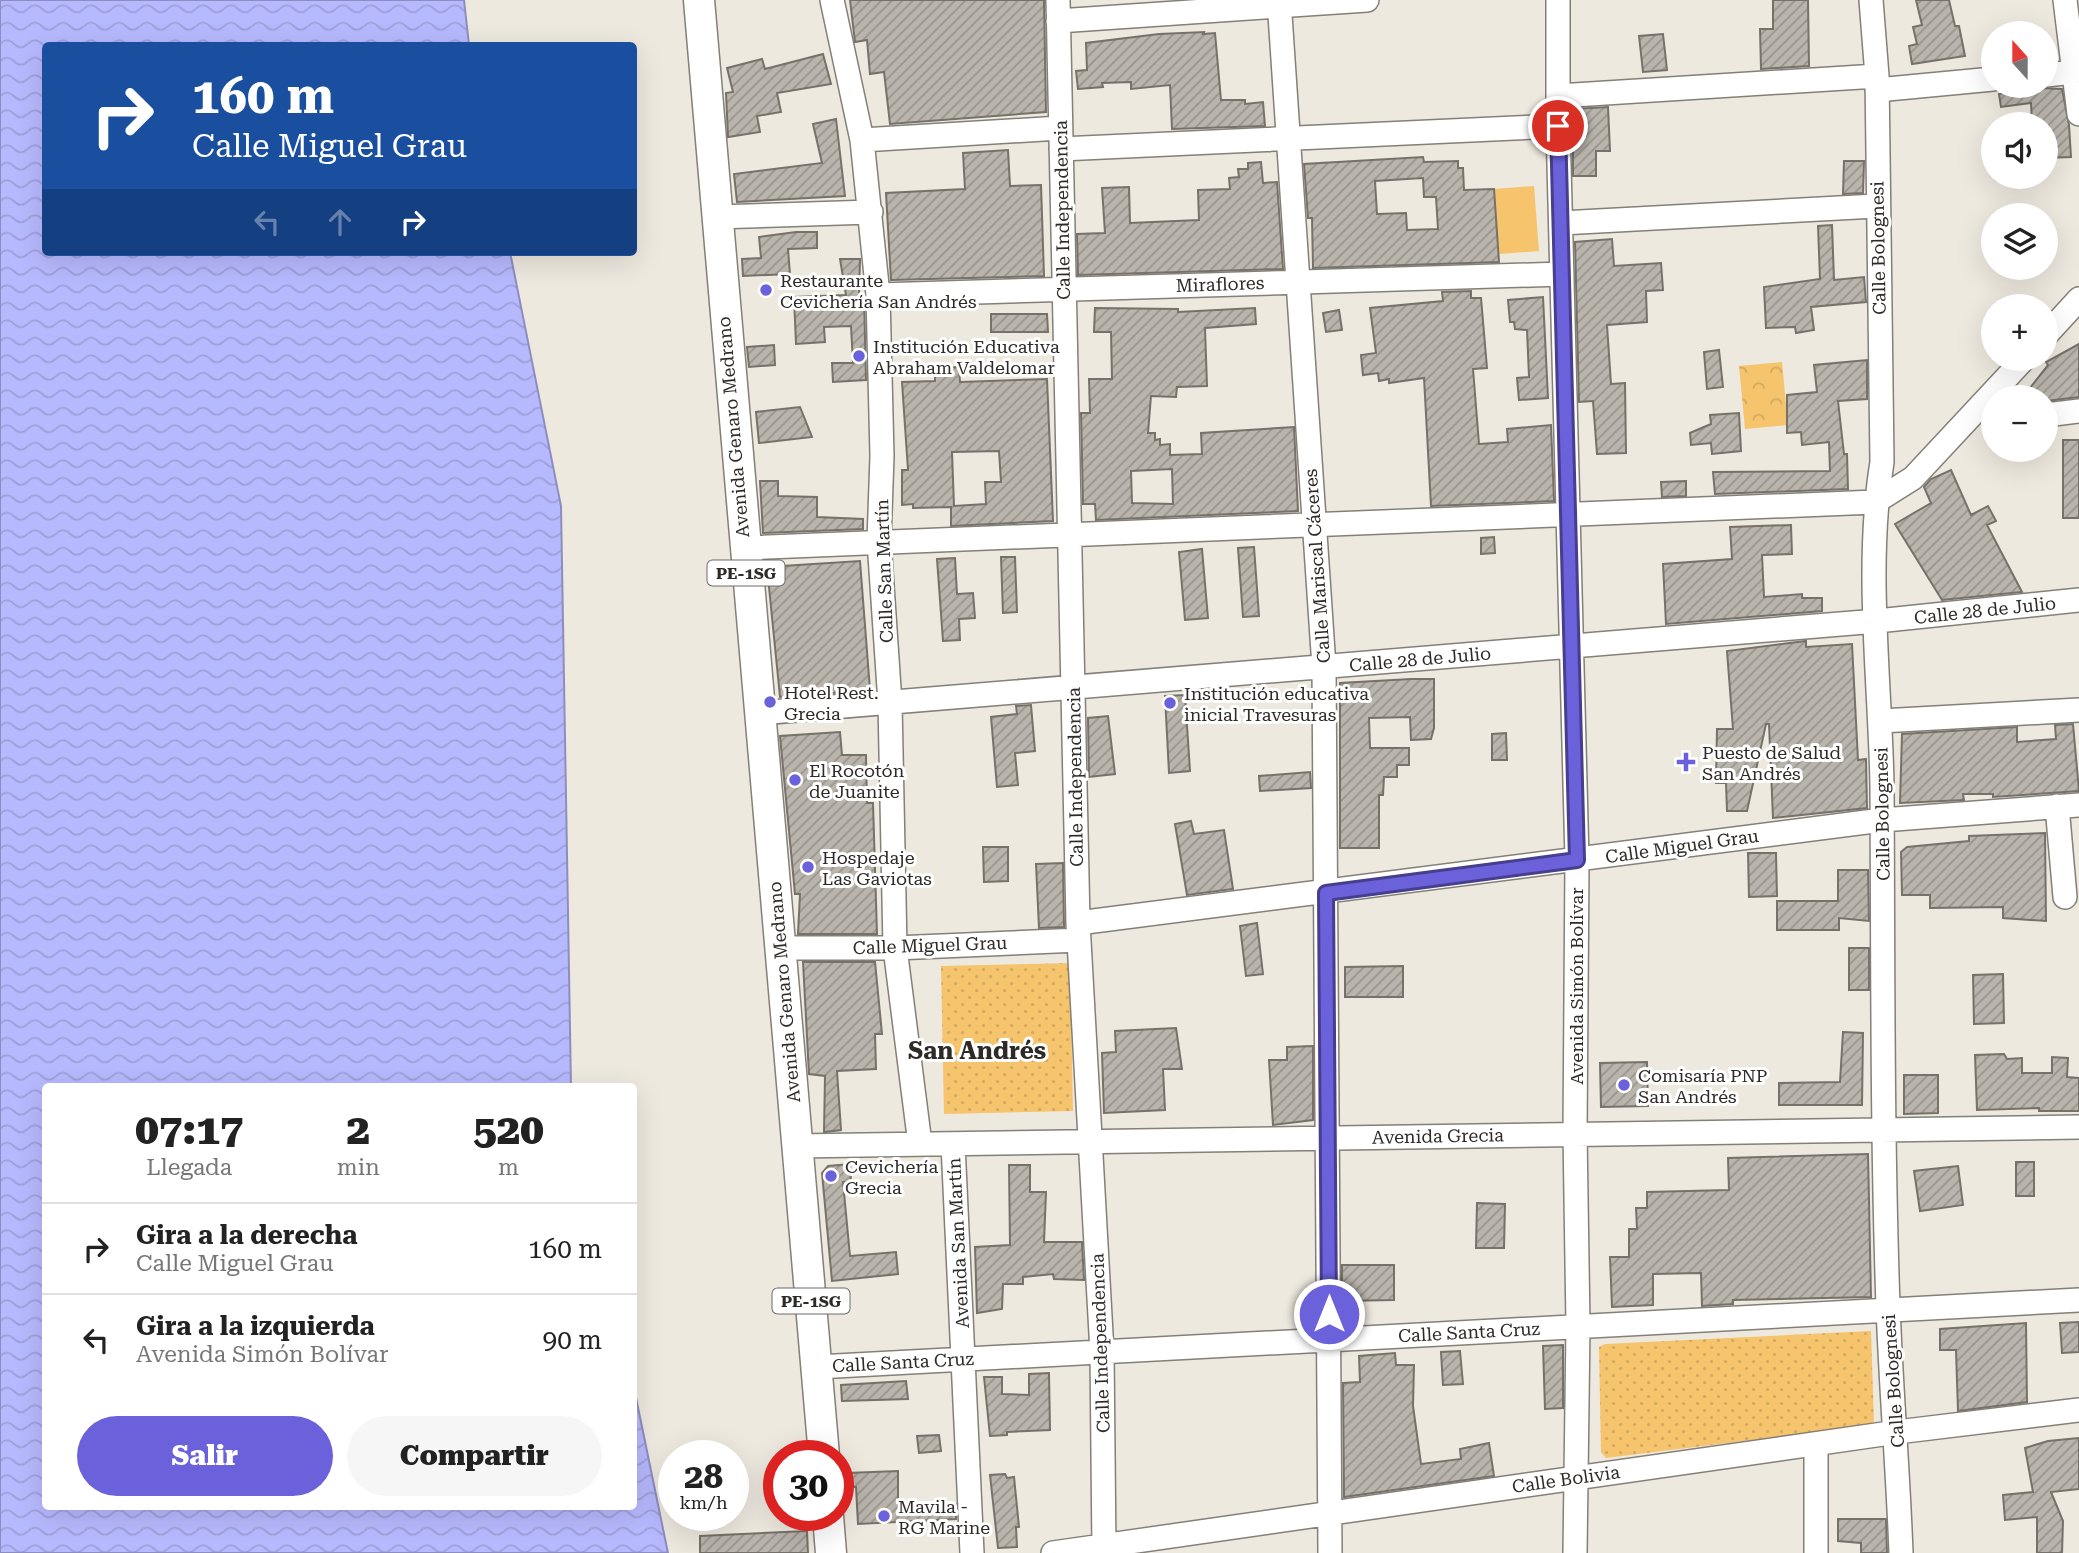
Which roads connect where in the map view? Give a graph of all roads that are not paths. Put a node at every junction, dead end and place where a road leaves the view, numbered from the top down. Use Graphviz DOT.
graph roads {
  1 [pos="699,0"];
  2 [pos="832,0"];
  3 [pos="1367,0"];
  4 [pos="1558,0"];
  5 [pos="1871,0"];
  6 [pos="2065,0"];
  7 [pos="1279,3"];
  8 [pos="1058,10"];
  9 [pos="2074,72"];
  10 [pos="2058,74"];
  11 [pos="1981,79"];
  12 [pos="1877,83"];
  13 [pos="1558,96"];
  14 [pos="2079,114"];
  15 [pos="1558,126"];
  16 [pos="1061,138"];
  17 [pos="1289,139"];
  18 [pos="862,140"];
  19 [pos="1876,206"];
  20 [pos="871,212"];
  21 [pos="716,217"];
  22 [pos="1561,223"];
  23 [pos="1562,274"];
  24 [pos="1298,282"];
  25 [pos="1064,289"];
  26 [pos="878,295"];
  27 [pos="2079,299"];
  28 [pos="2058,322"];
  29 [pos="2013,371"];
  30 [pos="2079,411"];
  31 [pos="2058,414"];
  32 [pos="1969,418"];
  33 [pos="1981,418"];
  34 [pos="1875,502"];
  35 [pos="1568,514"];
  36 [pos="1314,524"];
  37 [pos="1070,534"];
  38 [pos="879,541"];
  39 [pos="744,548"];
  40 [pos="2079,600"];
  41 [pos="1877,621"];
  42 [pos="1572,646"];
  43 [pos="1324,667"];
  44 [pos="1073,688"];
  45 [pos="890,703"];
  46 [pos="2079,710"];
  47 [pos="760,713"];
  48 [pos="1881,720"];
  49 [pos="2068,806"];
  50 [pos="1882,820"];
  51 [pos="1577,860"];
  52 [pos="1326,893"];
  53 [pos="2065,897"];
  54 [pos="1078,932"];
  55 [pos="780,948"];
  56 [pos="895,948"];
  57 [pos="2079,1127"];
  58 [pos="1884,1128"];
  59 [pos="1575,1133"];
  60 [pos="1327,1138"];
  61 [pos="1091,1140"];
  62 [pos="920,1144"];
  63 [pos="953,1144"];
  64 [pos="796,1146"];
  65 [pos="2079,1300"];
  66 [pos="1888,1310"];
  67 [pos="1578,1326"];
  68 [pos="1329,1339"];
  69 [pos="1102,1352"];
  70 [pos="963,1359"];
  71 [pos="817,1367"];
  72 [pos="2079,1410"];
  73 [pos="1897,1432"];
  74 [pos="823,1440"];
  75 [pos="1816,1444"];
  76 [pos="1574,1478"];
  77 [pos="1330,1514"];
  78 [pos="829,1531"];
  79 [pos="1104,1550"];
  80 [pos="831,1553"];
  81 [pos="972,1553"];
  82 [pos="1053,1553"];
  83 [pos="1330,1553"];
  84 [pos="1575,1553"];
  85 [pos="1816,1553"];
  86 [pos="1901,1553"];
  1 -- 21 [label="main road, Avenida Genaro Medrano / PE-1SG"];
  2 -- 18 [label="street, Calle San Martín"];
  3 -- 7 [label="street"];
  4 -- 13 [label="street, Avenida Simón Bolívar"];
  5 -- 12 [label="street, Calle Bolognesi"];
  6 -- 9 [label="street"];
  7 -- 8 [label="street"];
  7 -- 17 [label="street, Calle Mariscal Cáceres"];
  8 -- 16 [label="street, Calle Independencia"];
  9 -- 10 [label="street"];
  9 -- 14 [label="street"];
  11 -- 12 [label="street"];
  12 -- 13 [label="street"];
  12 -- 19 [label="street, Calle Bolognesi"];
  13 -- 15 [label="street, Avenida Simón Bolívar"];
  15 -- 17 [label="street"];
  15 -- 22 [label="street, Avenida Simón Bolívar"];
  16 -- 17 [label="street"];
  16 -- 18 [label="street"];
  16 -- 25 [label="street, Calle Independencia"];
  17 -- 24 [label="street, Calle Mariscal Cáceres"];
  18 -- 20 [label="street, Calle San Martín"];
  19 -- 22 [label="street"];
  19 -- 34 [label="street, Calle Bolognesi"];
  20 -- 21 [label="street"];
  20 -- 26 [label="street, Calle San Martín"];
  21 -- 39 [label="main road, Avenida Genaro Medrano / PE-1SG"];
  22 -- 23 [label="street, Avenida Simón Bolívar"];
  23 -- 24 [label="street, Miraflores"];
  23 -- 35 [label="street, Avenida Simón Bolívar"];
  24 -- 25 [label="street, Miraflores"];
  24 -- 36 [label="street, Calle Mariscal Cáceres"];
  25 -- 26 [label="street, Miraflores"];
  25 -- 37 [label="street, Calle Independencia"];
  26 -- 38 [label="street, Calle San Martín"];
  27 -- 28 [label="street"];
  29 -- 32 [label="street"];
  30 -- 31 [label="street"];
  32 -- 33 [label="street"];
  32 -- 34 [label="street"];
  34 -- 35 [label="street"];
  34 -- 41 [label="street, Calle Bolognesi"];
  35 -- 36 [label="street"];
  35 -- 42 [label="street, Avenida Simón Bolívar"];
  36 -- 37 [label="street"];
  36 -- 43 [label="street, Calle Mariscal Cáceres"];
  37 -- 38 [label="street"];
  37 -- 44 [label="street, Calle Independencia"];
  38 -- 39 [label="street"];
  38 -- 45 [label="street, Calle San Martín"];
  39 -- 47 [label="main road, Avenida Genaro Medrano / PE-1SG"];
  40 -- 41 [label="street, Calle 28 de Julio"];
  41 -- 42 [label="street, Calle 28 de Julio"];
  41 -- 48 [label="street, Calle Bolognesi"];
  42 -- 43 [label="street, Calle 28 de Julio"];
  42 -- 51 [label="street, Avenida Simón Bolívar"];
  43 -- 44 [label="street, Calle 28 de Julio"];
  43 -- 52 [label="street, Calle Mariscal Cáceres"];
  44 -- 45 [label="street, Calle 28 de Julio"];
  44 -- 54 [label="street, Calle Independencia"];
  45 -- 47 [label="street, Calle 28 de Julio"];
  45 -- 56 [label="street, Calle San Martín"];
  46 -- 48 [label="street"];
  47 -- 55 [label="main road, Avenida Genaro Medrano / PE-1SG"];
  48 -- 50 [label="street, Calle Bolognesi"];
  49 -- 50 [label="street, Calle Miguel Grau"];
  49 -- 53 [label="street"];
  50 -- 51 [label="street, Calle Miguel Grau"];
  50 -- 58 [label="street, Calle Bolognesi"];
  51 -- 52 [label="street, Calle Miguel Grau"];
  51 -- 59 [label="street, Avenida Simón Bolívar"];
  52 -- 54 [label="street, Calle Miguel Grau"];
  52 -- 60 [label="street, Calle Mariscal Cáceres"];
  54 -- 56 [label="street, Calle Miguel Grau"];
  54 -- 61 [label="street, Calle Independencia"];
  55 -- 56 [label="street, Calle Miguel Grau"];
  55 -- 64 [label="main road, Avenida Genaro Medrano / PE-1SG"];
  56 -- 62 [label="street, Calle San Martín"];
  57 -- 58 [label="street, Avenida Grecia"];
  58 -- 59 [label="street, Avenida Grecia"];
  58 -- 66 [label="street, Calle Bolognesi"];
  59 -- 60 [label="street, Avenida Grecia"];
  59 -- 67 [label="street, Avenida Simón Bolívar"];
  60 -- 61 [label="street, Avenida Grecia"];
  60 -- 68 [label="street, Calle Mariscal Cáceres"];
  61 -- 63 [label="street, Avenida Grecia"];
  61 -- 69 [label="street, Calle Independencia"];
  62 -- 63 [label="street, Avenida Grecia"];
  62 -- 64 [label="street, Avenida Grecia"];
  63 -- 70 [label="street, Avenida San Martín"];
  64 -- 71 [label="main road, PE-1SG"];
  65 -- 66 [label="street, Calle Santa Cruz"];
  66 -- 67 [label="street, Calle Santa Cruz"];
  66 -- 73 [label="street, Calle Bolognesi"];
  67 -- 68 [label="street, Calle Santa Cruz"];
  67 -- 76 [label="street, Avenida Simón Bolívar"];
  68 -- 69 [label="street, Calle Santa Cruz"];
  68 -- 77 [label="street, Calle Mariscal Cáceres"];
  69 -- 70 [label="street, Calle Santa Cruz"];
  69 -- 79 [label="street, Calle Independencia"];
  70 -- 71 [label="street, Calle Santa Cruz"];
  70 -- 81 [label="street, Avenida San Martín"];
  71 -- 74 [label="main road, PE-1SG"];
  72 -- 73 [label="street, Calle Bolivia"];
  73 -- 75 [label="street, Calle Bolivia"];
  73 -- 86 [label="street, Calle Bolognesi"];
  75 -- 76 [label="street, Calle Bolivia"];
  75 -- 85 [label="street"];
  76 -- 77 [label="street, Calle Bolivia"];
  76 -- 84 [label="street, Avenida Simón Bolívar"];
  77 -- 79 [label="street, Calle Bolivia"];
  77 -- 83 [label="street, Calle Mariscal Cáceres"];
  78 -- 80 [label="main road"];
  79 -- 82 [label="street, Calle Bolivia"];
}
